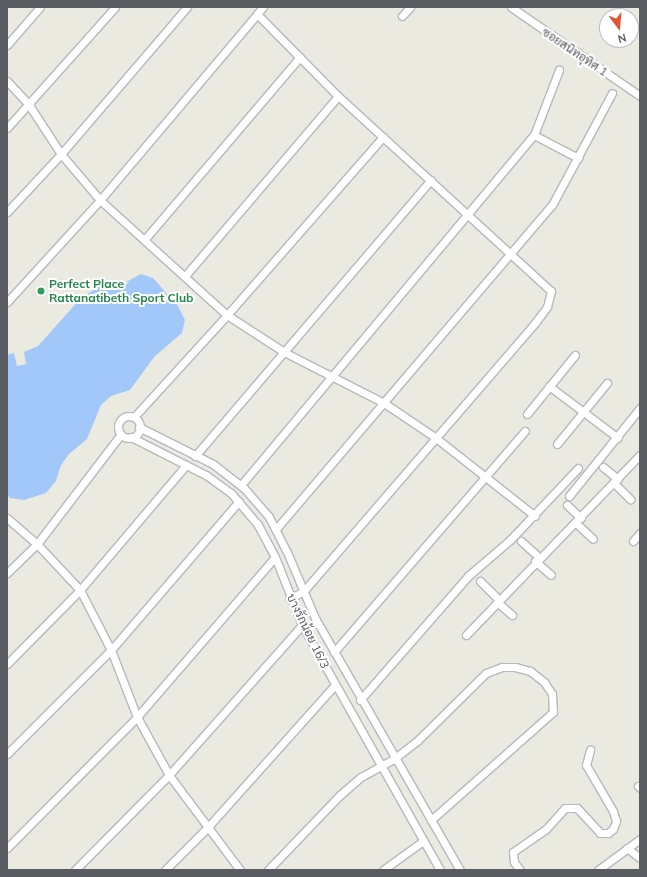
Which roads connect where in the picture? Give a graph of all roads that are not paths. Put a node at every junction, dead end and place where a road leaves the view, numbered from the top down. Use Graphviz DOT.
graph roads {
  1 [pos="40,7"];
  2 [pos="115,7"];
  3 [pos="187,7"];
  4 [pos="263,7"];
  5 [pos="410,7"];
  6 [pos="512,7"];
  7 [pos="257,14"];
  8 [pos="402,16"];
  9 [pos="7,46"];
  10 [pos="300,57"];
  11 [pos="558,70"];
  12 [pos="7,81"];
  13 [pos="612,93"];
  14 [pos="338,96"];
  15 [pos="640,96"];
  16 [pos="29,105"];
  17 [pos="7,128"];
  18 [pos="534,135"];
  19 [pos="383,137"];
  20 [pos="61,154"];
  21 [pos="578,158"];
  22 [pos="431,180"];
  23 [pos="100,200"];
  24 [pos="7,212"];
  25 [pos="469,216"];
  26 [pos="145,239"];
  27 [pos="512,253"];
  28 [pos="185,276"];
  29 [pos="7,302"];
  30 [pos="227,315"];
  31 [pos="284,352"];
  32 [pos="575,355"];
  33 [pos="333,377"];
  34 [pos="607,383"];
  35 [pos="550,386"];
  36 [pos="384,403"];
  37 [pos="582,412"];
  38 [pos="639,412"];
  39 [pos="527,414"];
  40 [pos="134,417"];
  41 [pos="140,427"];
  42 [pos="525,431"];
  43 [pos="121,434"];
  44 [pos="131,437"];
  45 [pos="436,438"];
  46 [pos="618,438"];
  47 [pos="557,444"];
  48 [pos="640,455"];
  49 [pos="195,456"];
  50 [pos="186,465"];
  51 [pos="603,467"];
  52 [pos="578,468"];
  53 [pos="486,477"];
  54 [pos="616,481"];
  55 [pos="241,485"];
  56 [pos="569,496"];
  57 [pos="630,499"];
  58 [pos="238,501"];
  59 [pos="567,505"];
  60 [pos="535,516"];
  61 [pos="7,518"];
  62 [pos="578,520"];
  63 [pos="276,529"];
  64 [pos="640,533"];
  65 [pos="593,539"];
  66 [pos="521,541"];
  67 [pos="633,541"];
  68 [pos="37,544"];
  69 [pos="275,557"];
  70 [pos="537,559"];
  71 [pos="7,573"];
  72 [pos="551,575"];
  73 [pos="480,581"];
  74 [pos="80,590"];
  75 [pos="304,591"];
  76 [pos="290,598"];
  77 [pos="498,601"];
  78 [pos="512,616"];
  79 [pos="302,625"];
  80 [pos="466,635"];
  81 [pos="111,650"];
  82 [pos="334,652"];
  83 [pos="7,664"];
  84 [pos="335,685"];
  85 [pos="360,700"];
  86 [pos="137,717"];
  87 [pos="590,750"];
  88 [pos="7,754"];
  89 [pos="395,758"];
  90 [pos="380,765"];
  91 [pos="169,775"];
  92 [pos="431,820"];
  93 [pos="207,828"];
  94 [pos="640,839"];
  95 [pos="423,841"];
  96 [pos="7,848"];
  97 [pos="627,848"];
  98 [pos="640,858"];
  99 [pos="75,870"];
  100 [pos="165,870"];
  101 [pos="240,870"];
  102 [pos="268,870"];
  103 [pos="383,870"];
  104 [pos="440,870"];
  105 [pos="460,870"];
  106 [pos="520,870"];
  107 [pos="598,870"];
  1 -- 9 [label="street"];
  2 -- 16 [label="street"];
  3 -- 20 [label="street"];
  4 -- 7 [label="street"];
  5 -- 8 [label="street"];
  6 -- 15 [label="street, ซอยสนิทอุทิศ 1"];
  7 -- 10 [label="street"];
  7 -- 23 [label="street"];
  10 -- 14 [label="street"];
  10 -- 26 [label="street"];
  11 -- 18 [label="street"];
  12 -- 16 [label="street"];
  13 -- 21 [label="street"];
  14 -- 19 [label="street"];
  14 -- 28 [label="street"];
  16 -- 17 [label="street"];
  16 -- 20 [label="street"];
  18 -- 21 [label="street"];
  18 -- 25 [label="street"];
  19 -- 22 [label="street"];
  19 -- 30 [label="street"];
  20 -- 23 [label="street"];
  20 -- 24 [label="street"];
  21 -- 27 [label="street"];
  22 -- 25 [label="street"];
  22 -- 31 [label="street"];
  23 -- 26 [label="street"];
  23 -- 29 [label="street"];
  25 -- 27 [label="street"];
  25 -- 33 [label="street"];
  26 -- 28 [label="street"];
  27 -- 36 [label="street"];
  27 -- 45 [label="street"];
  28 -- 30 [label="street"];
  30 -- 31 [label="street"];
  30 -- 40 [label="street"];
  31 -- 33 [label="street"];
  31 -- 49 [label="street"];
  32 -- 35 [label="street"];
  33 -- 36 [label="street"];
  33 -- 55 [label="street"];
  34 -- 37 [label="street"];
  35 -- 37 [label="street"];
  35 -- 39 [label="street"];
  36 -- 45 [label="street"];
  36 -- 63 [label="street"];
  37 -- 46 [label="street"];
  37 -- 47 [label="street"];
  38 -- 46 [label="street"];
  40 -- 41 [label="street"];
  40 -- 43 [label="street"];
  41 -- 44 [label="street"];
  41 -- 49 [label="street"];
  42 -- 53 [label="street"];
  43 -- 44 [label="street"];
  43 -- 68 [label="street"];
  44 -- 50 [label="street, บางรักน้อย 16/3"];
  45 -- 53 [label="street"];
  45 -- 75 [label="street"];
  46 -- 56 [label="street"];
  48 -- 54 [label="street"];
  49 -- 55 [label="street"];
  50 -- 58 [label="street, บางรักน้อย 16/3"];
  50 -- 74 [label="street"];
  51 -- 54 [label="street"];
  52 -- 60 [label="street"];
  53 -- 60 [label="street"];
  53 -- 82 [label="street"];
  54 -- 57 [label="street"];
  54 -- 62 [label="street"];
  55 -- 63 [label="street"];
  58 -- 69 [label="street, บางรักน้อย 16/3"];
  58 -- 81 [label="street"];
  59 -- 62 [label="street"];
  60 -- 85 [label="street"];
  61 -- 68 [label="street"];
  62 -- 65 [label="street"];
  62 -- 70 [label="street"];
  63 -- 75 [label="street"];
  64 -- 67 [label="street"];
  66 -- 70 [label="street"];
  68 -- 71 [label="street"];
  68 -- 74 [label="street"];
  69 -- 76 [label="street, บางรักน้อย 16/3"];
  69 -- 86 [label="street"];
  70 -- 72 [label="street"];
  70 -- 77 [label="street"];
  73 -- 77 [label="street"];
  74 -- 81 [label="street"];
  74 -- 83 [label="street"];
  75 -- 76 [label="street"];
  75 -- 82 [label="street"];
  76 -- 79 [label="street, บางรักน้อย 16/3"];
  77 -- 78 [label="street"];
  77 -- 80 [label="street"];
  79 -- 84 [label="street, บางรักน้อย 16/3"];
  79 -- 91 [label="street"];
  81 -- 86 [label="street"];
  81 -- 88 [label="street"];
  82 -- 85 [label="street"];
  84 -- 90 [label="street, บางรักน้อย 16/3"];
  84 -- 93 [label="street"];
  85 -- 89 [label="street"];
  86 -- 91 [label="street"];
  86 -- 96 [label="street"];
  87 -- 106 [label="street"];
  89 -- 90 [label="street"];
  89 -- 92 [label="street"];
  89 -- 92 [label="street"];
  90 -- 95 [label="street, บางรักน้อย 16/3"];
  90 -- 102 [label="street"];
  91 -- 93 [label="street"];
  91 -- 99 [label="street"];
  92 -- 105 [label="street"];
  93 -- 100 [label="street"];
  93 -- 101 [label="street"];
  94 -- 97 [label="street"];
  95 -- 103 [label="street"];
  95 -- 104 [label="street, บางรักน้อย 16/3"];
  97 -- 98 [label="street"];
  97 -- 107 [label="street"];
}
